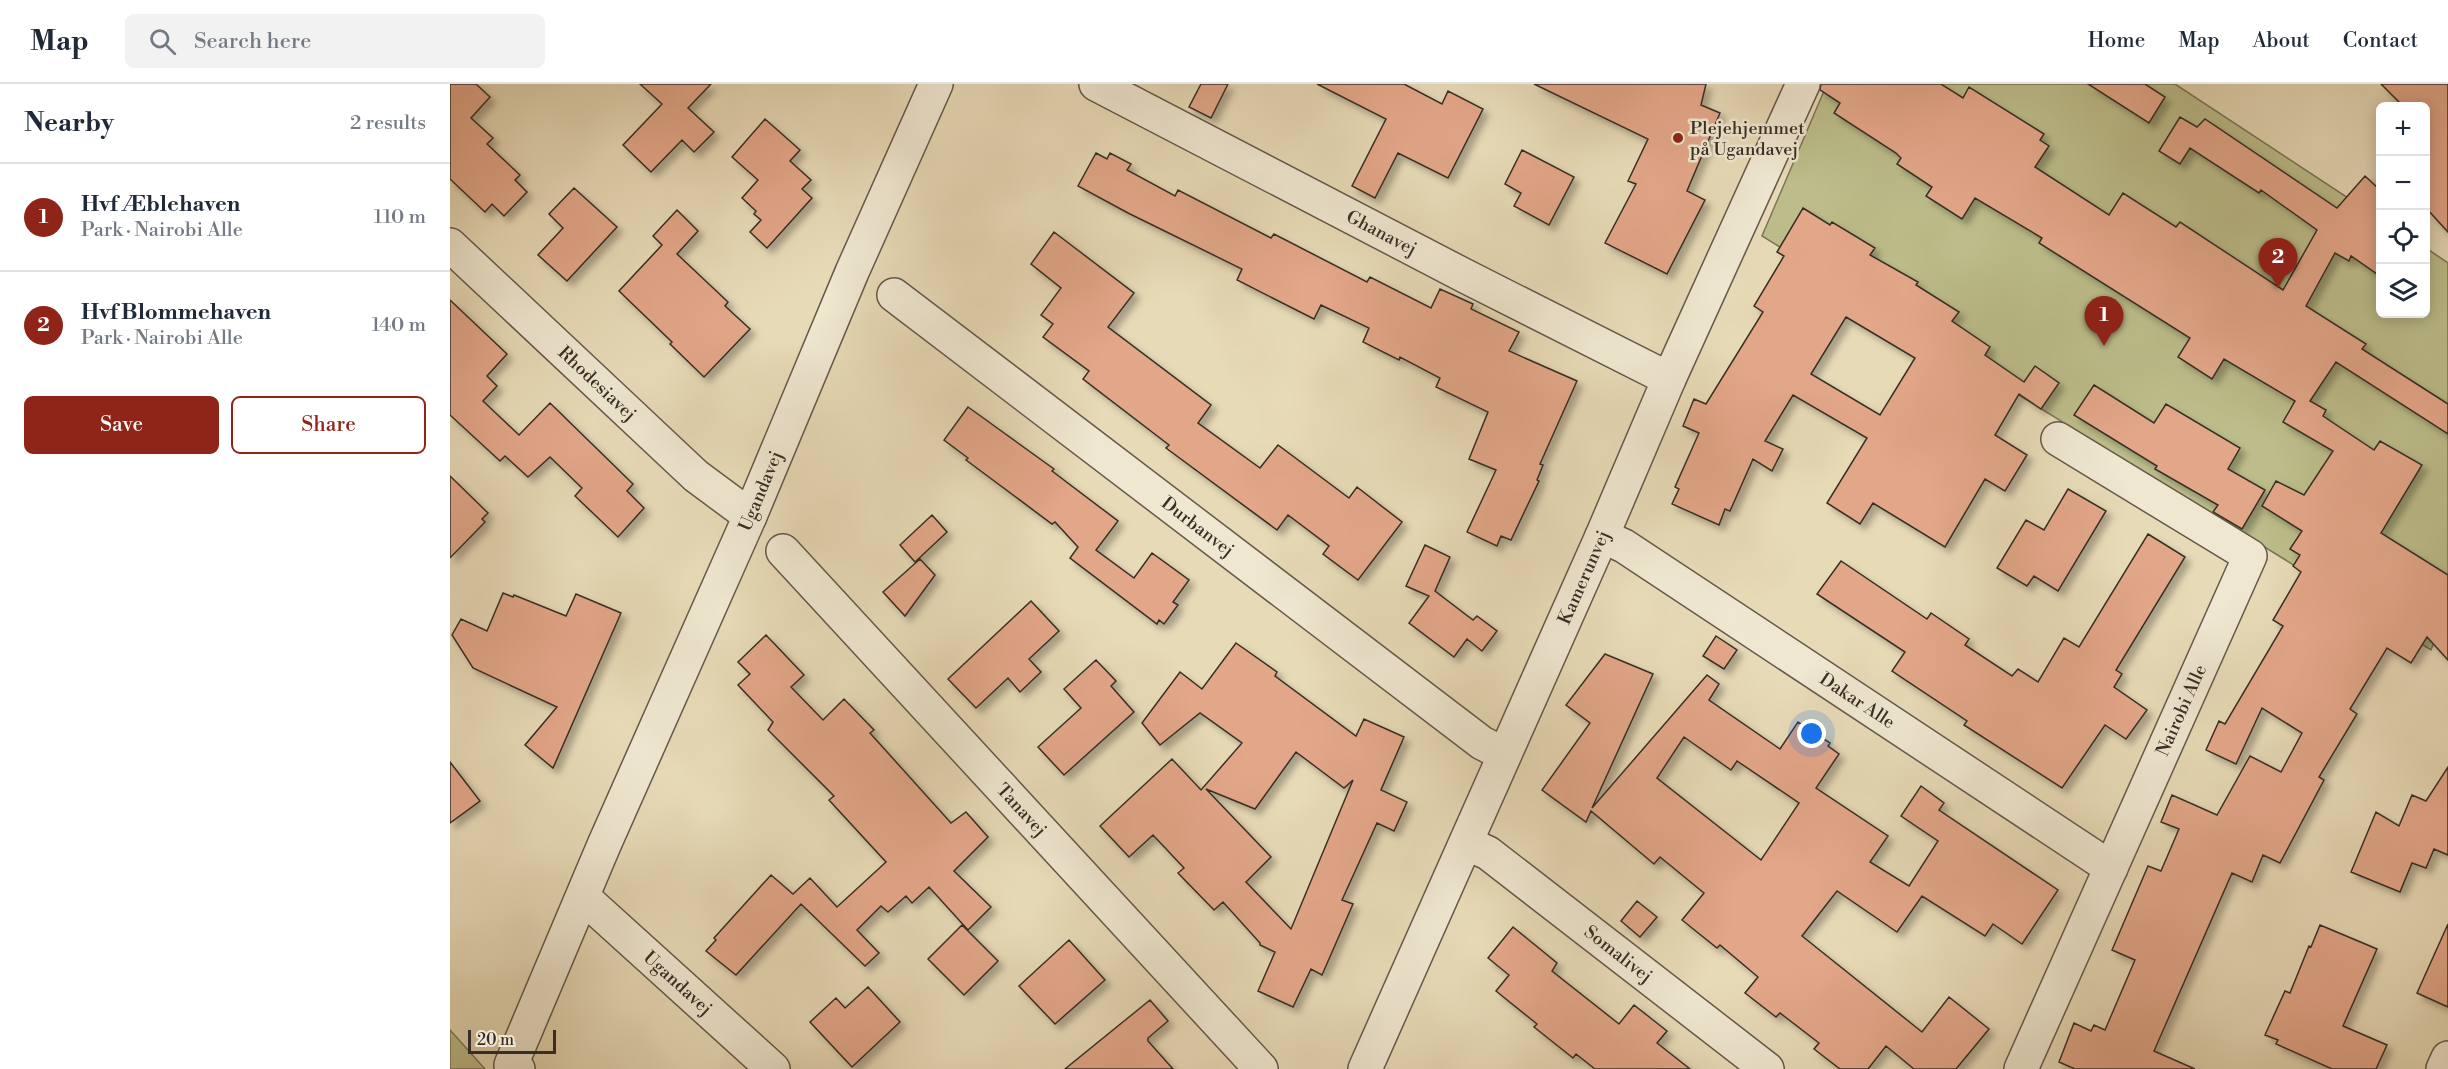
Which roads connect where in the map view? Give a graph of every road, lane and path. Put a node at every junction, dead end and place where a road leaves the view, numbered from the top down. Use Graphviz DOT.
graph roads {
  1 [pos="936,84"];
  2 [pos="1096,84"];
  3 [pos="1803,84"];
  4 [pos="450,245"];
  5 [pos="894,295"];
  6 [pos="1669,379"];
  7 [pos="2058,440"];
  8 [pos="750,516"];
  9 [pos="1602,536"];
  10 [pos="783,551"];
  11 [pos="1504,754"];
  12 [pos="1466,843"];
  13 [pos="2111,868"];
  14 [pos="583,897"];
  15 [pos="2448,1058"];
  16 [pos="518,1069"];
  17 [pos="773,1069"];
  18 [pos="1261,1069"];
  19 [pos="1365,1069"];
  20 [pos="1767,1069"];
  21 [pos="2020,1069"];
  22 [pos="2443,1069"];
  1 -- 8 [label="street, Ugandavej"];
  2 -- 6 [label="street, Ghanavej"];
  3 -- 6 [label="street, Kamerunvej"];
  4 -- 8 [label="street, Rhodesiavej"];
  5 -- 11 [label="street, Durbanvej"];
  6 -- 9 [label="street, Kamerunvej"];
  7 -- 13 [label="street, Nairobi Alle"];
  8 -- 14 [label="street, Ugandavej"];
  9 -- 11 [label="street, Kamerunvej"];
  9 -- 13 [label="street, Dakar Alle"];
  10 -- 18 [label="street, Tanavej"];
  11 -- 12 [label="street, Kamerunvej"];
  12 -- 19 [label="street, Kamerunvej"];
  12 -- 20 [label="street, Somalivej"];
  13 -- 21 [label="street, Nairobi Alle"];
  14 -- 16 [label="street, Ugandavej"];
  14 -- 17 [label="street, Ugandavej"];
  15 -- 22 [label="street"];
}
